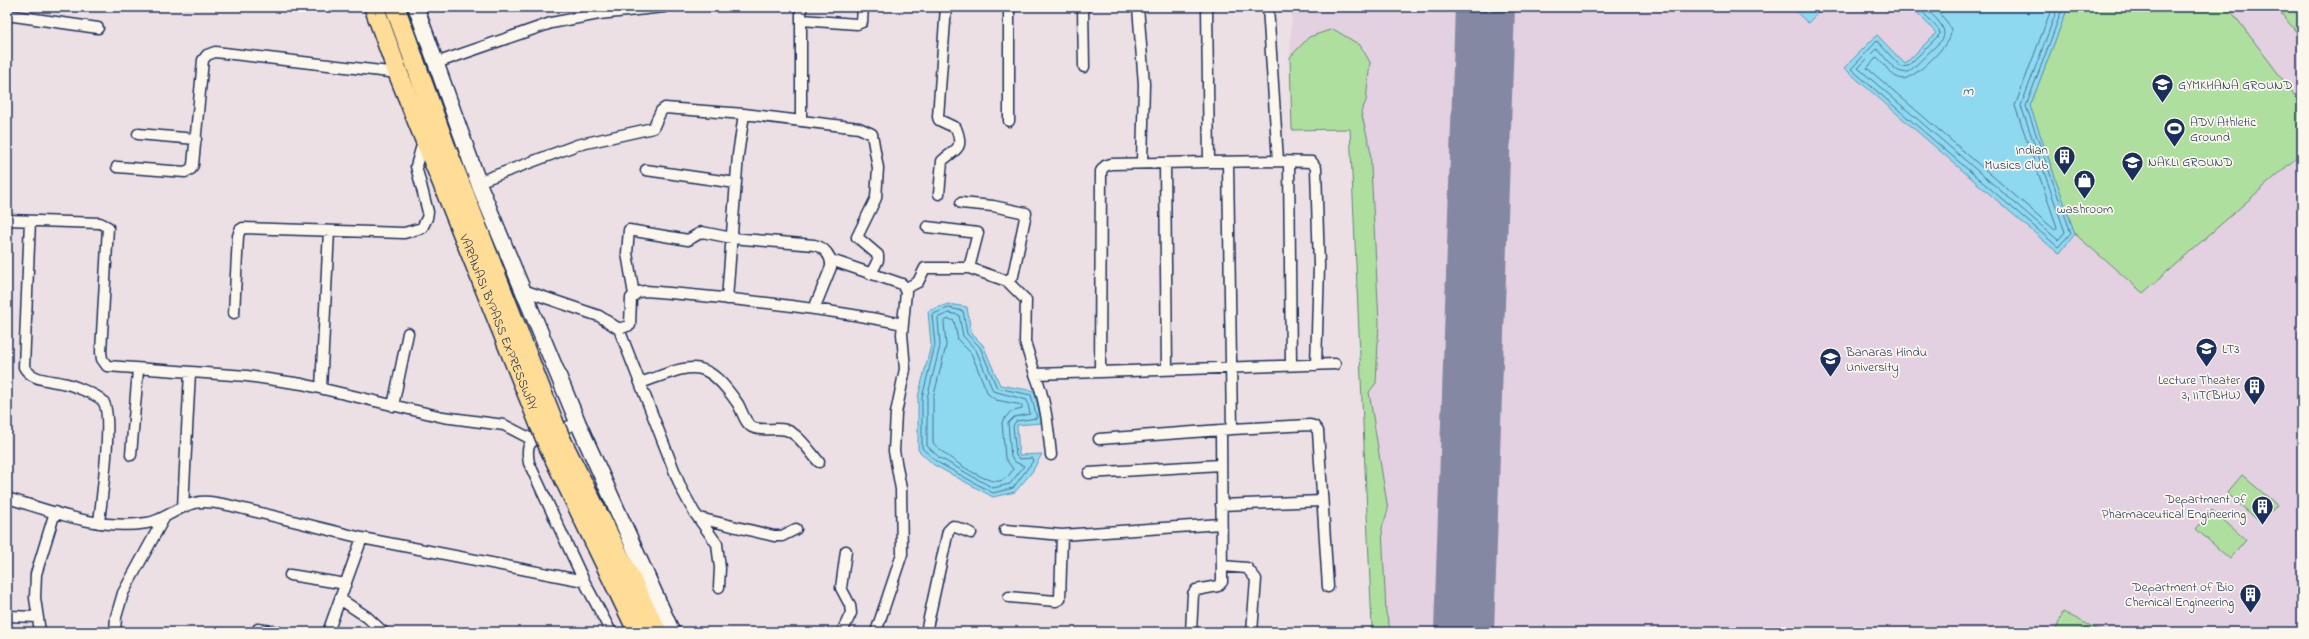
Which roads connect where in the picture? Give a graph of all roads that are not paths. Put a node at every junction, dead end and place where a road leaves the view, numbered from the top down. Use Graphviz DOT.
graph roads {
  1 [pos="374,7"];
  2 [pos="395,7"];
  3 [pos="416,7"];
  4 [pos="664,7"];
  5 [pos="801,7"];
  6 [pos="864,7"];
  7 [pos="946,7"];
  8 [pos="1009,7"];
  9 [pos="1083,7"];
  10 [pos="1138,7"];
  11 [pos="1207,7"];
  12 [pos="1268,7"];
  13 [pos="7,15"];
  14 [pos="801,20"];
  15 [pos="98,28"];
  16 [pos="436,63"];
  17 [pos="1084,67"];
  18 [pos="398,73"];
  19 [pos="744,114"];
  20 [pos="801,120"];
  21 [pos="1009,121"];
  22 [pos="138,134"];
  23 [pos="424,136"];
  24 [pos="196,139"];
  25 [pos="1278,161"];
  26 [pos="1209,162"];
  27 [pos="1289,162"];
  28 [pos="1142,163"];
  29 [pos="1165,163"];
  30 [pos="1228,163"];
  31 [pos="117,166"];
  32 [pos="646,170"];
  33 [pos="478,182"];
  34 [pos="736,183"];
  35 [pos="939,194"];
  36 [pos="961,203"];
  37 [pos="7,220"];
  38 [pos="30,221"];
  39 [pos="927,227"];
  40 [pos="329,231"];
  41 [pos="732,238"];
  42 [pos="831,260"];
  43 [pos="969,268"];
  44 [pos="871,274"];
  45 [pos="1007,281"];
  46 [pos="906,288"];
  47 [pos="523,290"];
  48 [pos="634,295"];
  49 [pos="728,299"];
  50 [pos="814,309"];
  51 [pos="234,313"];
  52 [pos="903,324"];
  53 [pos="619,329"];
  54 [pos="408,334"];
  55 [pos="1335,364"];
  56 [pos="1291,365"];
  57 [pos="1316,365"];
  58 [pos="1232,366"];
  59 [pos="1167,369"];
  60 [pos="138,370"];
  61 [pos="190,372"];
  62 [pos="1100,372"];
  63 [pos="1035,374"];
  64 [pos="640,383"];
  65 [pos="321,388"];
  66 [pos="393,406"];
  67 [pos="578,423"];
  68 [pos="1232,429"];
  69 [pos="1221,430"];
  70 [pos="548,435"];
  71 [pos="1099,439"];
  72 [pos="1050,455"];
  73 [pos="131,456"];
  74 [pos="819,462"];
  75 [pos="1220,465"];
  76 [pos="1089,473"];
  77 [pos="7,498"];
  78 [pos="1322,501"];
  79 [pos="1221,505"];
  80 [pos="183,507"];
  81 [pos="55,512"];
  82 [pos="164,518"];
  83 [pos="699,518"];
  84 [pos="99,523"];
  85 [pos="1221,524"];
  86 [pos="796,529"];
  87 [pos="1005,530"];
  88 [pos="971,533"];
  89 [pos="1062,535"];
  90 [pos="362,538"];
  91 [pos="846,551"];
  92 [pos="1222,566"];
  93 [pos="290,575"];
  94 [pos="584,581"];
  95 [pos="346,584"];
  96 [pos="719,587"];
  97 [pos="1328,587"];
  98 [pos="1009,597"];
  99 [pos="340,599"];
  100 [pos="7,616"];
  101 [pos="37,617"];
  102 [pos="258,629"];
  103 [pos="40,632"];
  104 [pos="115,632"];
  105 [pos="278,632"];
  106 [pos="328,632"];
  107 [pos="383,632"];
  108 [pos="611,632"];
  109 [pos="638,632"];
  110 [pos="657,632"];
  111 [pos="672,632"];
  112 [pos="842,632"];
  113 [pos="876,632"];
  114 [pos="926,632"];
  115 [pos="1191,632"];
  116 [pos="1252,632"];
  1 -- 18 [label="highway, VARANASI BYPASS EXPRESSWAY"];
  2 -- 70 [label="highway, VARANASI BYPASS EXPRESSWAY"];
  3 -- 16 [label="street"];
  4 -- 16 [label="street"];
  5 -- 14 [label="street"];
  6 -- 14 [label="street"];
  7 -- 35 [label="street"];
  8 -- 21 [label="street"];
  9 -- 17 [label="street"];
  10 -- 28 [label="street"];
  11 -- 26 [label="street"];
  12 -- 25 [label="street"];
  13 -- 15 [label="street"];
  14 -- 20 [label="street"];
  16 -- 33 [label="street"];
  18 -- 23 [label="highway, VARANASI BYPASS EXPRESSWAY"];
  18 -- 24 [label="street"];
  19 -- 20 [label="street"];
  19 -- 33 [label="street"];
  19 -- 34 [label="street"];
  20 -- 44 [label="street"];
  22 -- 24 [label="street"];
  23 -- 40 [label="street"];
  23 -- 70 [label="highway, VARANASI BYPASS EXPRESSWAY"];
  24 -- 31 [label="street"];
  25 -- 27 [label="street"];
  25 -- 30 [label="street"];
  26 -- 29 [label="street"];
  26 -- 30 [label="street"];
  27 -- 56 [label="street"];
  27 -- 57 [label="street"];
  28 -- 29 [label="street"];
  28 -- 62 [label="street"];
  29 -- 59 [label="street"];
  30 -- 58 [label="street"];
  32 -- 34 [label="street"];
  33 -- 47 [label="street"];
  34 -- 41 [label="street"];
  36 -- 45 [label="street"];
  37 -- 38 [label="street"];
  38 -- 60 [label="street"];
  38 -- 84 [label="street"];
  39 -- 43 [label="street"];
  40 -- 51 [label="street"];
  40 -- 65 [label="street"];
  41 -- 42 [label="street"];
  41 -- 48 [label="street"];
  41 -- 49 [label="street"];
  42 -- 44 [label="street"];
  42 -- 50 [label="street"];
  43 -- 45 [label="street"];
  43 -- 46 [label="street"];
  44 -- 46 [label="street"];
  45 -- 63 [label="street"];
  46 -- 52 [label="street"];
  47 -- 53 [label="street"];
  47 -- 67 [label="street"];
  48 -- 49 [label="street"];
  48 -- 53 [label="street"];
  49 -- 50 [label="street"];
  50 -- 52 [label="street"];
  52 -- 113 [label="street"];
  53 -- 64 [label="street"];
  54 -- 66 [label="street"];
  55 -- 57 [label="street"];
  56 -- 57 [label="street"];
  56 -- 58 [label="street"];
  58 -- 59 [label="street"];
  58 -- 68 [label="street"];
  59 -- 62 [label="street"];
  60 -- 61 [label="street"];
  60 -- 73 [label="street"];
  61 -- 65 [label="street"];
  61 -- 80 [label="street"];
  62 -- 63 [label="street"];
  63 -- 72 [label="street"];
  64 -- 74 [label="street"];
  64 -- 83 [label="street"];
  65 -- 66 [label="street"];
  66 -- 70 [label="street"];
  67 -- 70 [label="street"];
  67 -- 111 [label="street"];
  68 -- 69 [label="street"];
  68 -- 78 [label="street"];
  69 -- 71 [label="street"];
  69 -- 75 [label="street"];
  70 -- 94 [label="street"];
  70 -- 109 [label="highway, VARANASI BYPASS EXPRESSWAY"];
  70 -- 110 [label="highway, VARANASI BYPASS EXPRESSWAY"];
  75 -- 76 [label="street"];
  75 -- 79 [label="street"];
  77 -- 81 [label="street"];
  78 -- 79 [label="street"];
  78 -- 97 [label="street"];
  79 -- 85 [label="street"];
  80 -- 82 [label="street"];
  80 -- 90 [label="street"];
  81 -- 84 [label="street"];
  81 -- 101 [label="street"];
  82 -- 84 [label="street"];
  82 -- 104 [label="street"];
  83 -- 86 [label="street"];
  83 -- 96 [label="street"];
  85 -- 89 [label="street"];
  85 -- 92 [label="street"];
  87 -- 89 [label="street"];
  88 -- 114 [label="street"];
  89 -- 98 [label="street"];
  90 -- 94 [label="street"];
  90 -- 95 [label="street"];
  91 -- 112 [label="street"];
  92 -- 115 [label="street"];
  92 -- 116 [label="street"];
  93 -- 95 [label="street"];
  94 -- 108 [label="street"];
  95 -- 99 [label="street"];
  99 -- 106 [label="street"];
  99 -- 107 [label="street"];
  100 -- 101 [label="street"];
  101 -- 103 [label="street"];
  102 -- 105 [label="street"];
}
